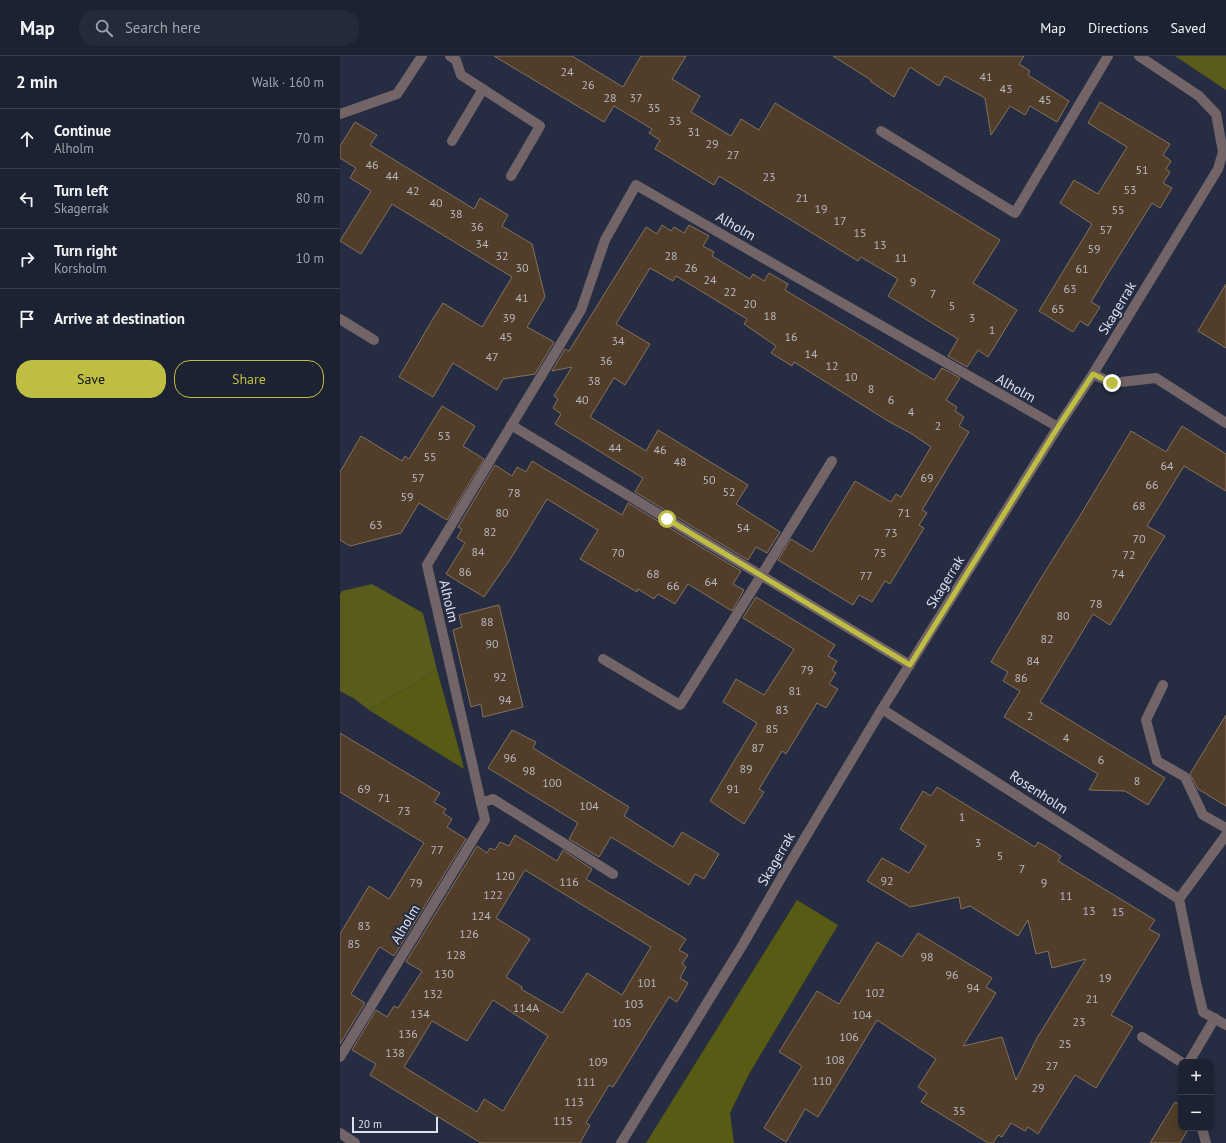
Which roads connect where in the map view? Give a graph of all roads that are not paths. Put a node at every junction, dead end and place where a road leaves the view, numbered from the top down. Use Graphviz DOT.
graph roads {
  1 [pos="422,56"];
  2 [pos="450,56"];
  3 [pos="1108,56"];
  4 [pos="1139,56"];
  5 [pos="483,89"];
  6 [pos="340,114"];
  7 [pos="881,131"];
  8 [pos="1223,132"];
  9 [pos="452,141"];
  10 [pos="511,176"];
  11 [pos="340,319"];
  12 [pos="374,340"];
  13 [pos="1093,374"];
  14 [pos="1226,423"];
  15 [pos="511,425"];
  16 [pos="1058,427"];
  17 [pos="832,461"];
  18 [pos="762,576"];
  19 [pos="603,659"];
  20 [pos="910,665"];
  21 [pos="1163,685"];
  22 [pos="882,709"];
  23 [pos="481,803"];
  24 [pos="1226,828"];
  25 [pos="1226,835"];
  26 [pos="613,874"];
  27 [pos="1179,899"];
  28 [pos="1215,1018"];
  29 [pos="1226,1025"];
  30 [pos="1142,1037"];
  31 [pos="340,1058"];
  32 [pos="1191,1059"];
  33 [pos="1178,1060"];
  34 [pos="1203,1131"];
  35 [pos="340,1134"];
  36 [pos="355,1143"];
  37 [pos="621,1143"];
  38 [pos="1206,1143"];
  1 -- 6 [label="street"];
  2 -- 5 [label="street"];
  3 -- 7 [label="street"];
  4 -- 8 [label="street, Skagerrak"];
  5 -- 9 [label="street"];
  5 -- 10 [label="street"];
  8 -- 13 [label="street, Skagerrak"];
  11 -- 12 [label="street"];
  13 -- 14 [label="street"];
  13 -- 16 [label="street, Skagerrak"];
  15 -- 16 [label="street, Alholm"];
  15 -- 18 [label="street"];
  15 -- 23 [label="street, Alholm"];
  16 -- 20 [label="street, Skagerrak"];
  17 -- 18 [label="street"];
  18 -- 19 [label="street"];
  18 -- 20 [label="street"];
  20 -- 22 [label="street, Skagerrak"];
  21 -- 24 [label="street"];
  22 -- 27 [label="street, Rosenholm"];
  22 -- 37 [label="street, Skagerrak"];
  23 -- 26 [label="street"];
  23 -- 31 [label="street, Alholm"];
  25 -- 27 [label="street"];
  27 -- 28 [label="street"];
  28 -- 29 [label="street"];
  28 -- 32 [label="street"];
  30 -- 33 [label="street"];
  34 -- 38 [label="street"];
  35 -- 36 [label="street"];
}
